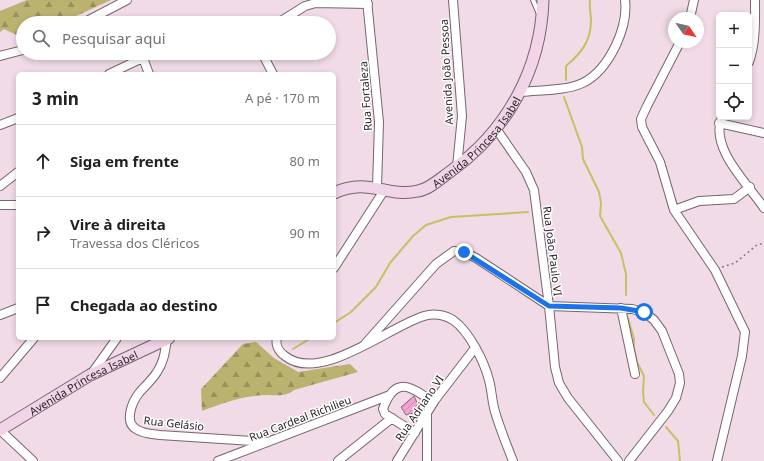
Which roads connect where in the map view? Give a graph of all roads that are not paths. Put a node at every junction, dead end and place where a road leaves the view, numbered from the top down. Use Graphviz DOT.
graph roads {
  1 [pos="127,0"];
  2 [pos="453,0"];
  3 [pos="533,0"];
  4 [pos="543,0"];
  5 [pos="625,0"];
  6 [pos="694,0"];
  7 [pos="755,0"];
  8 [pos="368,2"];
  9 [pos="691,12"];
  10 [pos="96,16"];
  11 [pos="289,16"];
  12 [pos="542,18"];
  13 [pos="677,48"];
  14 [pos="16,52"];
  15 [pos="752,52"];
  16 [pos="0,56"];
  17 [pos="139,60"];
  18 [pos="144,60"];
  19 [pos="266,60"];
  20 [pos="113,72"];
  21 [pos="148,72"];
  22 [pos="272,72"];
  23 [pos="521,92"];
  24 [pos="16,119"];
  25 [pos="720,120"];
  26 [pos="0,125"];
  27 [pos="497,130"];
  28 [pos="764,133"];
  29 [pos="456,168"];
  30 [pos="16,174"];
  31 [pos="0,186"];
  32 [pos="750,187"];
  33 [pos="381,188"];
  34 [pos="336,192"];
  35 [pos="0,205"];
  36 [pos="16,205"];
  37 [pos="764,208"];
  38 [pos="674,210"];
  39 [pos="336,265"];
  40 [pos="549,306"];
  41 [pos="621,308"];
  42 [pos="16,309"];
  43 [pos="0,315"];
  44 [pos="32,340"];
  45 [pos="116,340"];
  46 [pos="166,340"];
  47 [pos="168,340"];
  48 [pos="276,340"];
  49 [pos="365,344"];
  50 [pos="475,348"];
  51 [pos="635,374"];
  52 [pos="90,375"];
  53 [pos="0,378"];
  54 [pos="390,395"];
  55 [pos="433,403"];
  56 [pos="427,413"];
  57 [pos="392,418"];
  58 [pos="0,430"];
  59 [pos="415,433"];
  60 [pos="266,442"];
  61 [pos="32,461"];
  62 [pos="218,461"];
  63 [pos="338,461"];
  64 [pos="397,461"];
  65 [pos="427,461"];
  66 [pos="513,461"];
  67 [pos="618,461"];
  68 [pos="629,461"];
  69 [pos="717,461"];
  1 -- 10 [label="street"];
  2 -- 29 [label="street, Avenida João Pessoa"];
  3 -- 12 [label="lane"];
  4 -- 12 [label="street, Avenida Princesa Isabel"];
  5 -- 23 [label="street"];
  6 -- 9 [label="street"];
  7 -- 15 [label="street"];
  8 -- 11 [label="street, Rua Fortaleza"];
  8 -- 33 [label="street, Rua Fortaleza"];
  12 -- 23 [label="street, Avenida Princesa Isabel"];
  13 -- 38 [label="street"];
  14 -- 16 [label="street"];
  17 -- 20 [label="street"];
  18 -- 21 [label="street"];
  19 -- 22 [label="street"];
  23 -- 27 [label="street, Avenida Princesa Isabel"];
  24 -- 26 [label="street"];
  25 -- 28 [label="street"];
  25 -- 32 [label="street"];
  27 -- 29 [label="street, Avenida Princesa Isabel"];
  27 -- 40 [label="street, Rua João Paulo VI"];
  29 -- 33 [label="street, Avenida Princesa Isabel"];
  30 -- 31 [label="street"];
  32 -- 37 [label="street"];
  32 -- 38 [label="street"];
  33 -- 34 [label="street, Avenida Princesa Isabel"];
  33 -- 39 [label="street"];
  35 -- 36 [label="street"];
  38 -- 69 [label="street"];
  40 -- 41 [label="street"];
  40 -- 49 [label="street"];
  40 -- 67 [label="street, Rua João Paulo VI"];
  41 -- 51 [label="street"];
  41 -- 68 [label="street"];
  42 -- 43 [label="street"];
  44 -- 53 [label="street"];
  45 -- 52 [label="street"];
  46 -- 52 [label="street, Avenida Princesa Isabel"];
  47 -- 60 [label="street, Rua Gelásio"];
  48 -- 49 [label="street"];
  49 -- 50 [label="street"];
  50 -- 55 [label="street, Rua Adriano VI"];
  50 -- 66 [label="street"];
  52 -- 58 [label="street, Avenida Princesa Isabel"];
  54 -- 55 [label="street, Rua Cardeal Richilieu"];
  54 -- 57 [label="street"];
  54 -- 60 [label="street, Rua Cardeal Richilieu"];
  55 -- 56 [label="street, Rua Adriano VI"];
  56 -- 59 [label="street, Rua Adriano VI"];
  56 -- 65 [label="street"];
  57 -- 59 [label="street"];
  57 -- 63 [label="street"];
  58 -- 61 [label="street"];
  59 -- 64 [label="street, Rua Adriano VI"];
  60 -- 62 [label="street, Rua Cardeal Richilieu"];
}
